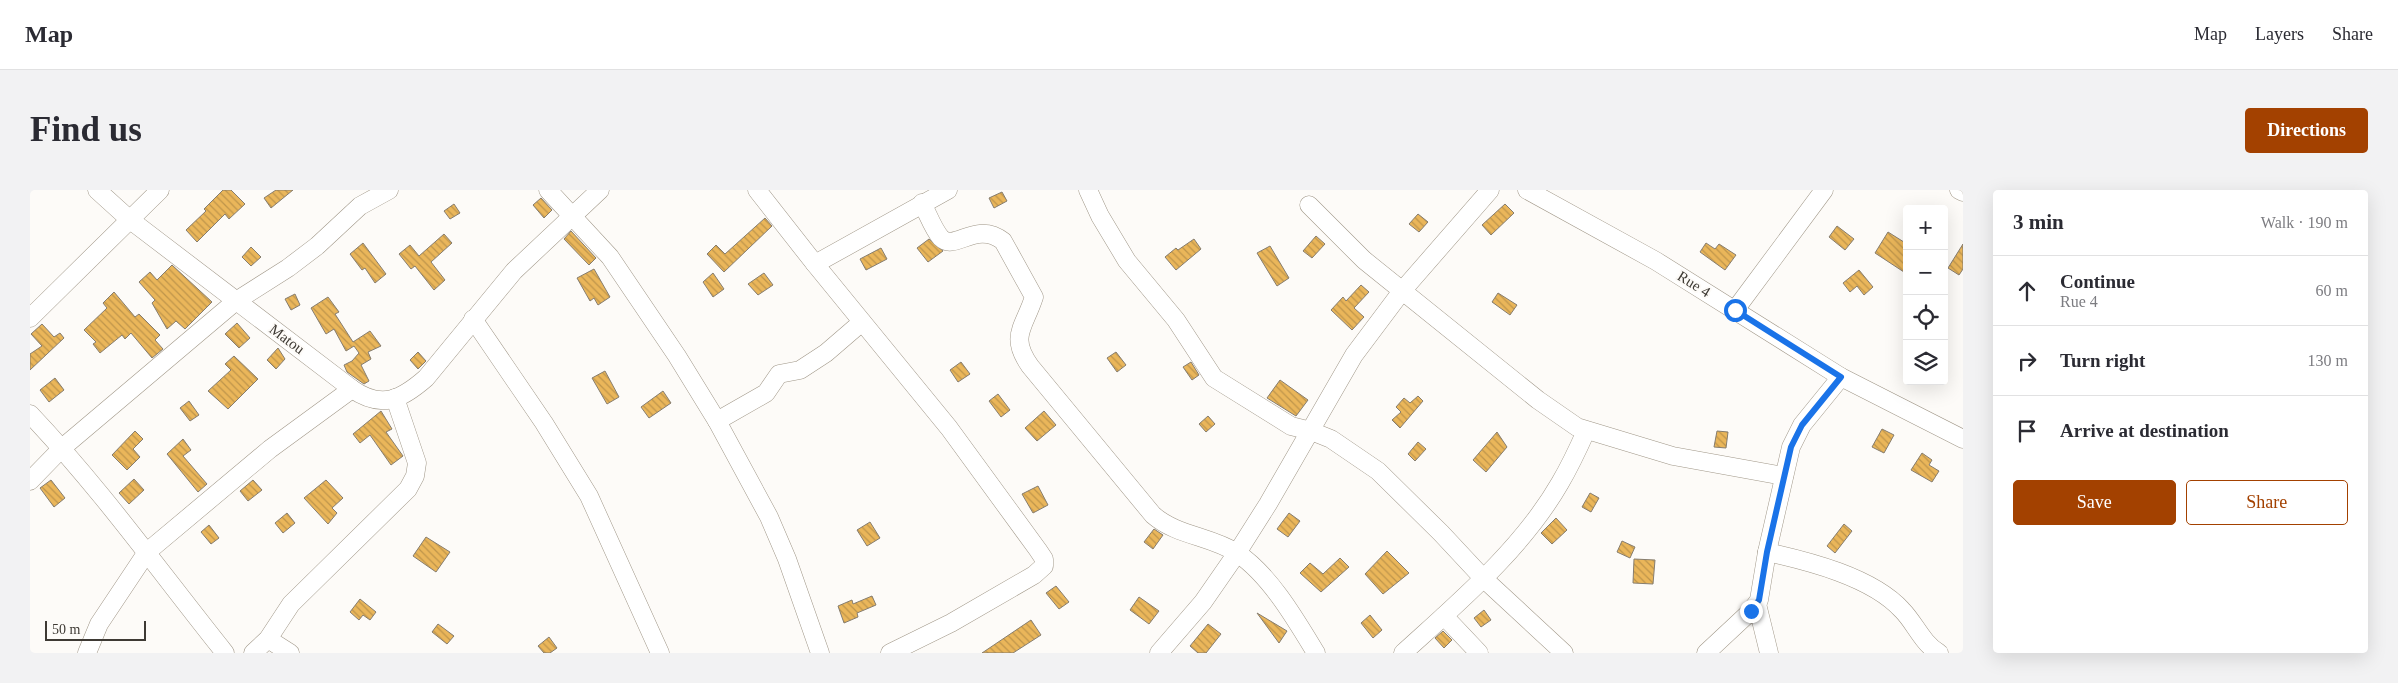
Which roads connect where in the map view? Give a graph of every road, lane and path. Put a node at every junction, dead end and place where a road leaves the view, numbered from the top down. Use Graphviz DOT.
graph roads {
  1 [pos="97,190"];
  2 [pos="160,190"];
  3 [pos="389,190"];
  4 [pos="548,190"];
  5 [pos="600,190"];
  6 [pos="757,190"];
  7 [pos="948,190"];
  8 [pos="1088,190"];
  9 [pos="1490,190"];
  10 [pos="1527,190"];
  11 [pos="1824,190"];
  12 [pos="1959,190"];
  13 [pos="1963,192"];
  14 [pos="924,198"];
  15 [pos="1309,205"];
  16 [pos="572,216"];
  17 [pos="129,219"];
  18 [pos="815,264"];
  19 [pos="1402,291"];
  20 [pos="236,301"];
  21 [pos="1735,310"];
  22 [pos="30,318"];
  23 [pos="473,320"];
  24 [pos="862,322"];
  25 [pos="1841,377"];
  26 [pos="352,389"];
  27 [pos="395,398"];
  28 [pos="30,414"];
  29 [pos="717,421"];
  30 [pos="1311,431"];
  31 [pos="1586,431"];
  32 [pos="1963,439"];
  33 [pos="62,448"];
  34 [pos="1784,476"];
  35 [pos="30,481"];
  36 [pos="146,552"];
  37 [pos="1767,552"];
  38 [pos="1237,553"];
  39 [pos="1483,578"];
  40 [pos="1757,604"];
  41 [pos="1444,616"];
  42 [pos="268,639"];
  43 [pos="87,653"];
  44 [pos="225,653"];
  45 [pos="253,653"];
  46 [pos="290,653"];
  47 [pos="660,653"];
  48 [pos="820,653"];
  49 [pos="890,653"];
  50 [pos="1159,653"];
  51 [pos="1316,653"];
  52 [pos="1403,653"];
  53 [pos="1479,653"];
  54 [pos="1564,653"];
  55 [pos="1706,653"];
  56 [pos="1769,653"];
  57 [pos="1939,653"];
  1 -- 17 [label="street, Matou"];
  2 -- 17 [label="street"];
  3 -- 20 [label="street"];
  4 -- 16 [label="street"];
  5 -- 16 [label="street, Matou"];
  6 -- 18 [label="street"];
  7 -- 14 [label="street"];
  8 -- 30 [label="street"];
  9 -- 19 [label="street"];
  10 -- 21 [label="street, Rue 4"];
  11 -- 21 [label="street"];
  12 -- 13 [label="street"];
  14 -- 18 [label="street"];
  14 -- 38 [label="street"];
  15 -- 19 [label="street"];
  16 -- 23 [label="street, Matou"];
  16 -- 29 [label="street"];
  17 -- 20 [label="street, Matou"];
  17 -- 22 [label="street"];
  18 -- 24 [label="street"];
  19 -- 30 [label="street"];
  19 -- 31 [label="street"];
  20 -- 26 [label="street, Matou"];
  20 -- 33 [label="street"];
  21 -- 25 [label="street, Rue 4"];
  23 -- 27 [label="street, Matou"];
  23 -- 47 [label="street"];
  24 -- 29 [label="street"];
  24 -- 49 [label="street"];
  25 -- 32 [label="street, Rue 4"];
  25 -- 34 [label="street"];
  26 -- 27 [label="street, Matou"];
  26 -- 36 [label="street"];
  27 -- 42 [label="street"];
  28 -- 33 [label="street"];
  29 -- 48 [label="street"];
  30 -- 38 [label="street"];
  30 -- 39 [label="street"];
  31 -- 34 [label="street"];
  31 -- 39 [label="street"];
  33 -- 35 [label="street"];
  33 -- 36 [label="street"];
  34 -- 37 [label="street"];
  36 -- 43 [label="street"];
  36 -- 44 [label="street"];
  37 -- 40 [label="street"];
  37 -- 57 [label="street"];
  38 -- 50 [label="street"];
  38 -- 51 [label="street"];
  39 -- 41 [label="street"];
  39 -- 54 [label="street"];
  40 -- 55 [label="street"];
  40 -- 56 [label="street"];
  41 -- 52 [label="street"];
  41 -- 53 [label="street"];
  42 -- 45 [label="street"];
  42 -- 46 [label="street"];
}
